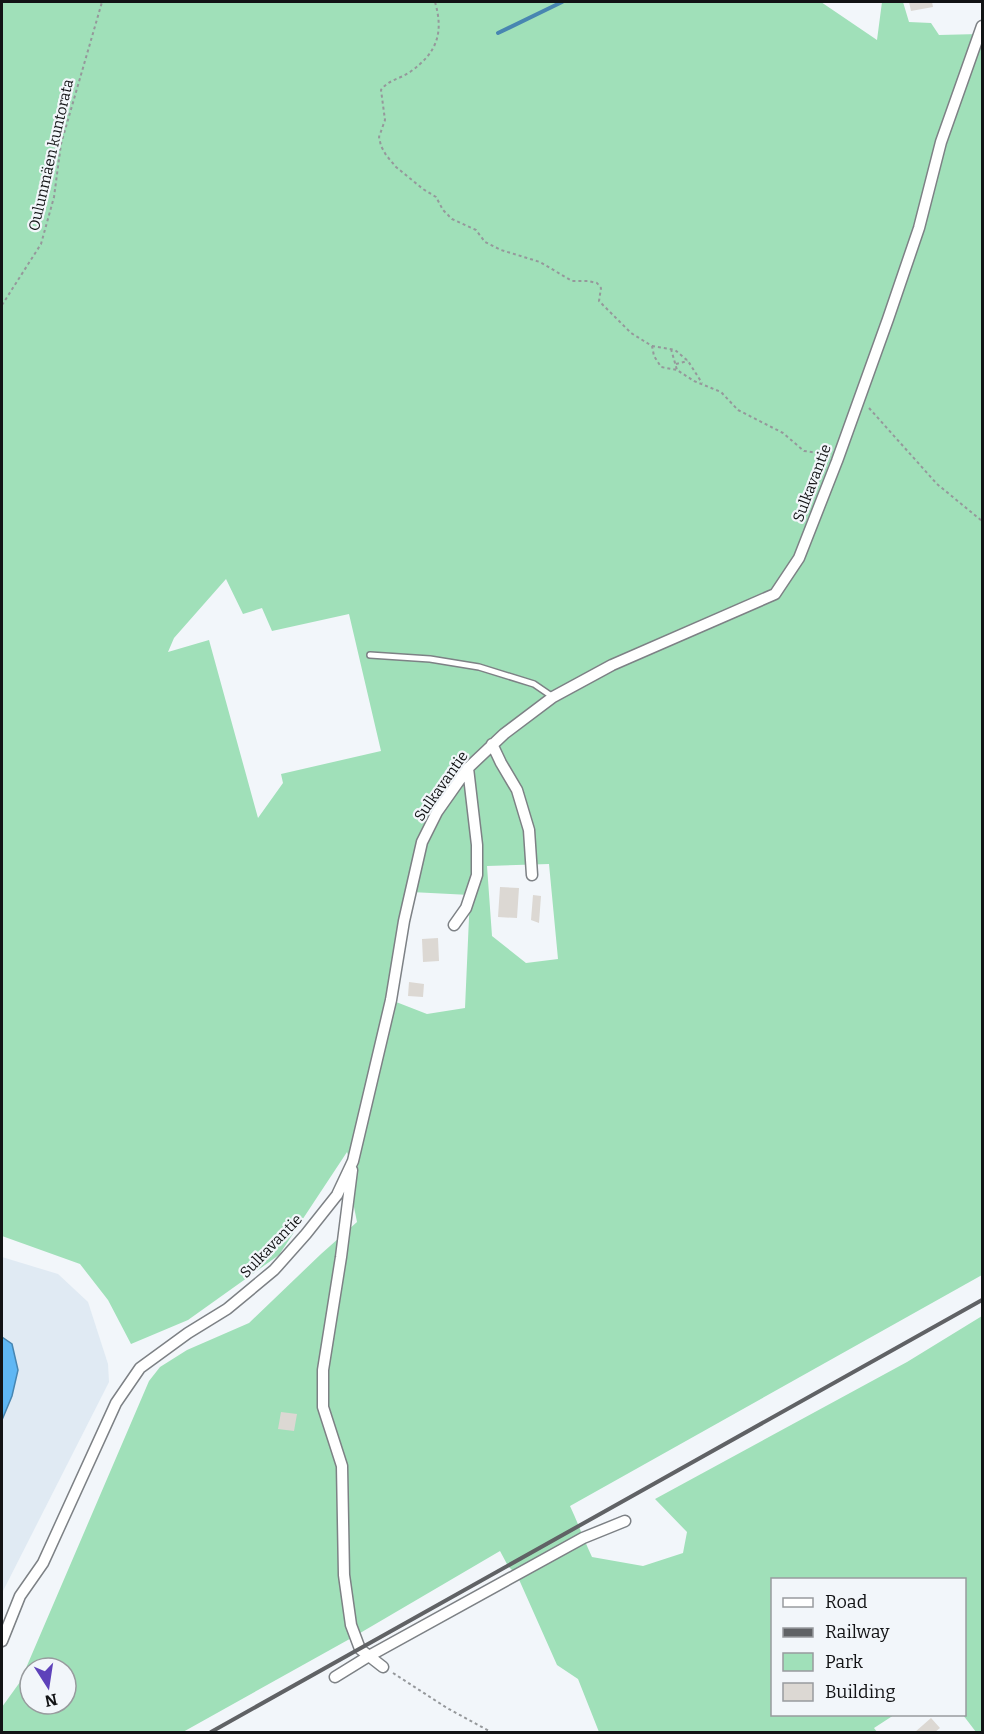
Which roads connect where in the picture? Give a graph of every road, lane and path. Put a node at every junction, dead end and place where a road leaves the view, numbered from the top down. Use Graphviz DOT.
graph roads {
  1 [pos="102,2"];
  2 [pos="435,2"];
  3 [pos="982,26"];
  4 [pos="2,304"];
  5 [pos="652,346"];
  6 [pos="671,349"];
  7 [pos="688,361"];
  8 [pos="675,364"];
  9 [pos="677,370"];
  10 [pos="704,384"];
  11 [pos="861,396"];
  12 [pos="839,455"];
  13 [pos="982,520"];
  14 [pos="370,655"];
  15 [pos="553,697"];
  16 [pos="492,744"];
  17 [pos="468,768"];
  18 [pos="532,875"];
  19 [pos="454,925"];
  20 [pos="353,1161"];
  21 [pos="625,1521"];
  22 [pos="2,1641"];
  23 [pos="369,1656"];
  24 [pos="383,1667"];
  25 [pos="335,1677"];
  26 [pos="491,1732"];
  1 -- 4 [label="path, Oulunmäen kuntorata"];
  2 -- 5 [label="path"];
  3 -- 11 [label="street, Sulkavantie"];
  5 -- 6 [label="path"];
  5 -- 9 [label="path"];
  6 -- 7 [label="path"];
  6 -- 8 [label="path"];
  7 -- 8 [label="path"];
  7 -- 10 [label="path"];
  8 -- 9 [label="path"];
  9 -- 10 [label="path"];
  10 -- 12 [label="path"];
  11 -- 12 [label="street, Sulkavantie"];
  11 -- 13 [label="path"];
  12 -- 15 [label="street, Sulkavantie"];
  14 -- 15 [label="lane"];
  15 -- 16 [label="street, Sulkavantie"];
  16 -- 17 [label="street, Sulkavantie"];
  16 -- 18 [label="street"];
  17 -- 19 [label="street"];
  17 -- 20 [label="street, Sulkavantie"];
  20 -- 22 [label="street, Sulkavantie"];
  20 -- 23 [label="street"];
  21 -- 23 [label="street"];
  23 -- 24 [label="street"];
  23 -- 25 [label="street"];
  24 -- 26 [label="path"];
}
